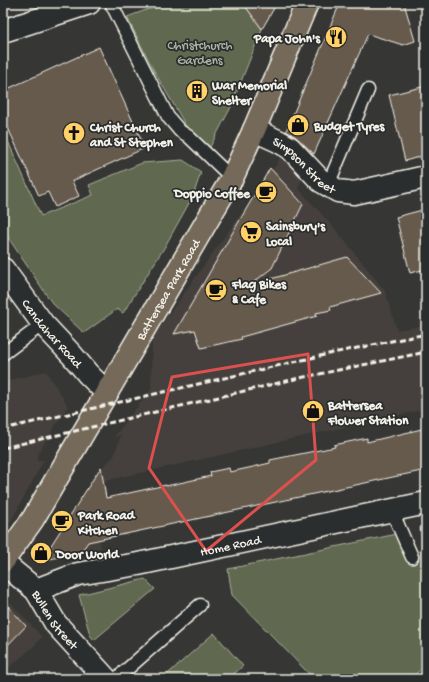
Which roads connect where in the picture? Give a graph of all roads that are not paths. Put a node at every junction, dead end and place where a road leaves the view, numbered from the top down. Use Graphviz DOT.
graph roads {
  1 [pos="90,3"];
  2 [pos="111,3"];
  3 [pos="307,3"];
  4 [pos="3,31"];
  5 [pos="368,90"];
  6 [pos="254,130"];
  7 [pos="426,177"];
  8 [pos="232,178"];
  9 [pos="328,185"];
  10 [pos="3,269"];
  11 [pos="43,324"];
  12 [pos="3,354"];
  13 [pos="108,393"];
  14 [pos="426,503"];
  15 [pos="392,511"];
  16 [pos="412,557"];
  17 [pos="3,562"];
  18 [pos="36,590"];
  19 [pos="200,605"];
  20 [pos="106,679"];
  21 [pos="116,679"];
  1 -- 4 [label="street"];
  2 -- 8 [label="lane"];
  3 -- 6 [label="highway, Battersea Park Road"];
  5 -- 9 [label="lane"];
  6 -- 8 [label="highway, Battersea Park Road"];
  6 -- 9 [label="street, Simpson Street"];
  7 -- 9 [label="street, Simpson Street"];
  8 -- 13 [label="highway, Battersea Park Road"];
  10 -- 11 [label="street, Candahar Road"];
  11 -- 12 [label="lane"];
  11 -- 13 [label="street, Candahar Road"];
  13 -- 17 [label="highway, Battersea Park Road"];
  14 -- 15 [label="street, Home Road"];
  15 -- 16 [label="lane"];
  15 -- 18 [label="street, Home Road"];
  17 -- 18 [label="street, Bullen Street"];
  18 -- 20 [label="street, Bullen Street"];
  19 -- 21 [label="lane"];
}
